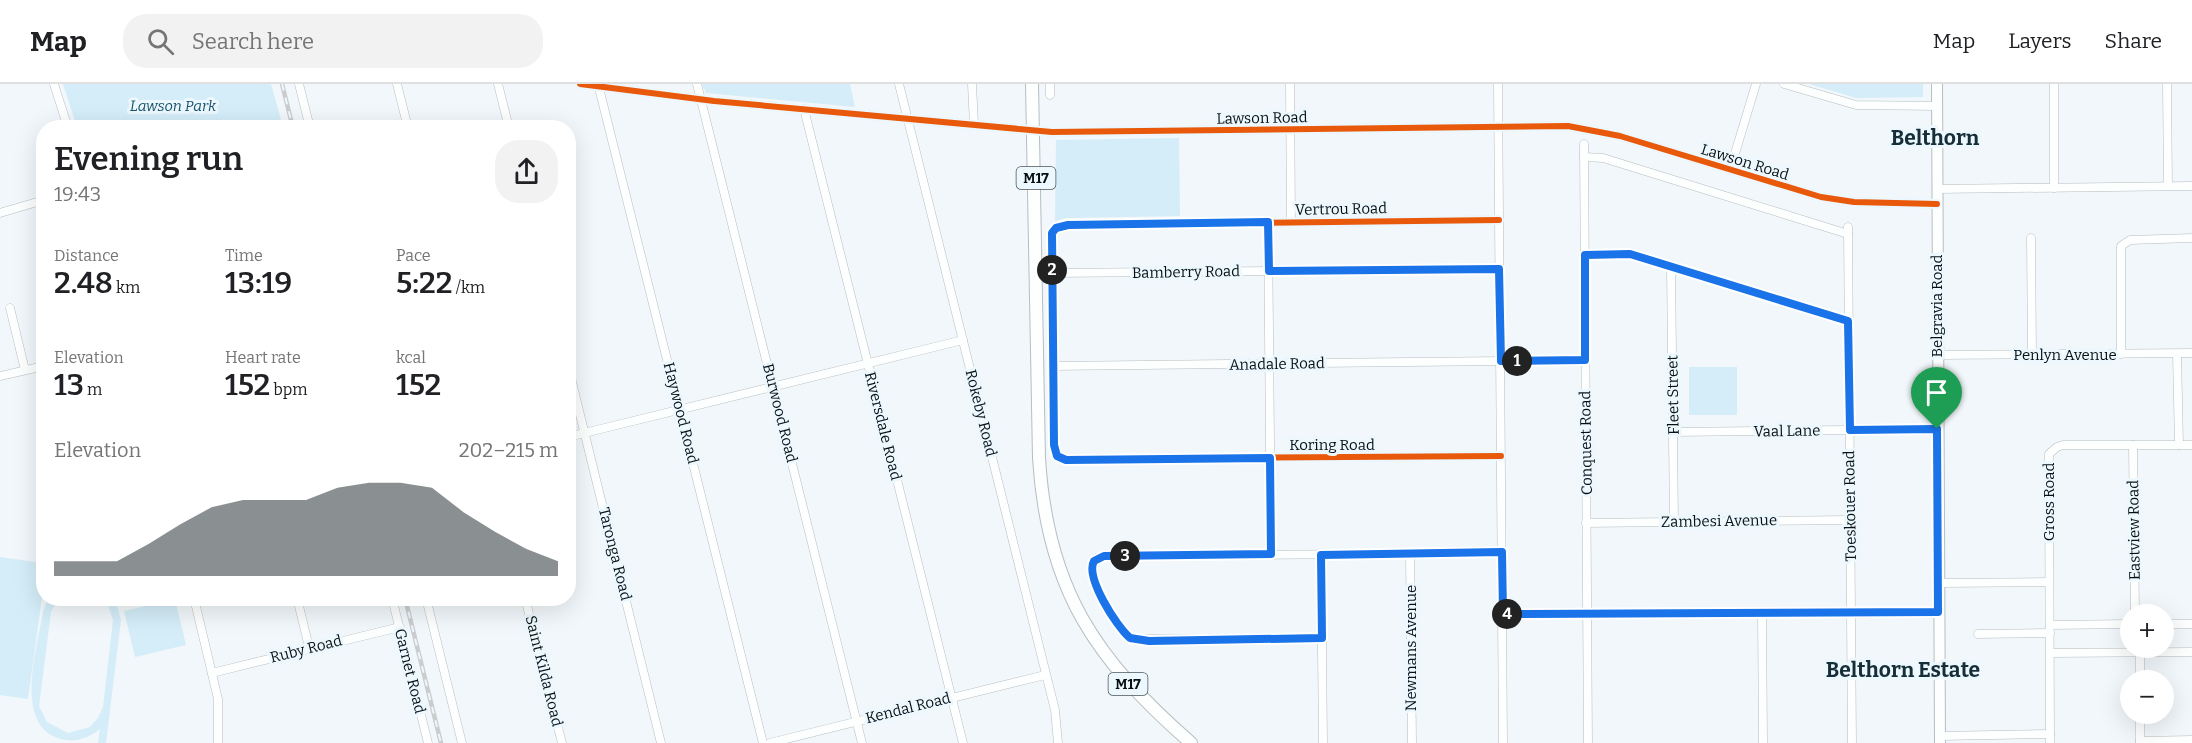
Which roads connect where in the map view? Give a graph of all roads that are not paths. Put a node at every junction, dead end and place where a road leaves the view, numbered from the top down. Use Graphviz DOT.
graph roads {
  1 [pos="54,84"];
  2 [pos="299,84"];
  3 [pos="397,84"];
  4 [pos="498,84"];
  5 [pos="580,84"];
  6 [pos="698,84"];
  7 [pos="899,84"];
  8 [pos="972,84"];
  9 [pos="1032,84"];
  10 [pos="1050,84"];
  11 [pos="1290,84"];
  12 [pos="1498,84"];
  13 [pos="1756,84"];
  14 [pos="1784,84"];
  15 [pos="1937,84"];
  16 [pos="2054,84"];
  17 [pos="2167,84"];
  18 [pos="598,85"];
  19 [pos="1050,95"];
  20 [pos="701,99"];
  21 [pos="1937,106"];
  22 [pos="804,109"];
  23 [pos="908,119"];
  24 [pos="65,120"];
  25 [pos="308,120"];
  26 [pos="406,120"];
  27 [pos="507,120"];
  28 [pos="974,125"];
  29 [pos="1499,127"];
  30 [pos="1291,129"];
  31 [pos="1034,130"];
  32 [pos="1584,144"];
  33 [pos="1584,157"];
  34 [pos="1730,170"];
  35 [pos="2168,186"];
  36 [pos="2192,186"];
  37 [pos="2054,188"];
  38 [pos="1937,189"];
  39 [pos="36,202"];
  40 [pos="1937,204"];
  41 [pos="0,213"];
  42 [pos="1499,220"];
  43 [pos="1268,222"];
  44 [pos="1291,222"];
  45 [pos="2031,238"];
  46 [pos="2192,238"];
  47 [pos="1585,255"];
  48 [pos="1671,268"];
  49 [pos="1499,269"];
  50 [pos="1269,271"];
  51 [pos="1052,273"];
  52 [pos="10,308"];
  53 [pos="1848,321"];
  54 [pos="963,340"];
  55 [pos="2192,353"];
  56 [pos="2121,354"];
  57 [pos="2177,354"];
  58 [pos="1937,355"];
  59 [pos="2032,355"];
  60 [pos="1585,360"];
  61 [pos="1501,361"];
  62 [pos="868,363"];
  63 [pos="1269,364"];
  64 [pos="1053,366"];
  65 [pos="36,368"];
  66 [pos="24,370"];
  67 [pos="0,376"];
  68 [pos="773,387"];
  69 [pos="576,398"];
  70 [pos="680,410"];
  71 [pos="1937,429"];
  72 [pos="1850,430"];
  73 [pos="1673,432"];
  74 [pos="585,433"];
  75 [pos="576,435"];
  76 [pos="2179,444"];
  77 [pos="2133,445"];
  78 [pos="2192,445"];
  79 [pos="1057,456"];
  80 [pos="1501,456"];
  81 [pos="1270,458"];
  82 [pos="1851,520"];
  83 [pos="1674,521"];
  84 [pos="1586,523"];
  85 [pos="1502,552"];
  86 [pos="1271,554"];
  87 [pos="1410,554"];
  88 [pos="1321,555"];
  89 [pos="2049,582"];
  90 [pos="1938,583"];
  91 [pos="2135,604"];
  92 [pos="196,606"];
  93 [pos="299,606"];
  94 [pos="394,606"];
  95 [pos="428,606"];
  96 [pos="527,606"];
  97 [pos="1762,612"];
  98 [pos="1851,612"];
  99 [pos="1938,612"];
  100 [pos="1587,613"];
  101 [pos="1503,614"];
  102 [pos="2174,624"];
  103 [pos="2192,624"];
  104 [pos="2120,625"];
  105 [pos="400,627"];
  106 [pos="2050,629"];
  107 [pos="1978,634"];
  108 [pos="1322,638"];
  109 [pos="309,647"];
  110 [pos="2050,652"];
  111 [pos="2120,652"];
  112 [pos="2174,652"];
  113 [pos="2192,652"];
  114 [pos="212,673"];
  115 [pos="1045,675"];
  116 [pos="951,698"];
  117 [pos="856,721"];
  118 [pos="2140,724"];
  119 [pos="2050,739"];
  120 [pos="1939,740"];
  121 [pos="2192,740"];
  122 [pos="2140,742"];
  123 [pos="218,743"];
  124 [pos="428,743"];
  125 [pos="462,743"];
  126 [pos="562,743"];
  127 [pos="661,743"];
  128 [pos="763,743"];
  129 [pos="770,743"];
  130 [pos="861,743"];
  131 [pos="963,743"];
  132 [pos="1058,743"];
  133 [pos="1191,743"];
  134 [pos="1323,743"];
  135 [pos="1412,743"];
  136 [pos="1503,743"];
  137 [pos="1588,743"];
  138 [pos="1763,743"];
  139 [pos="1852,743"];
  1 -- 24 [label="street"];
  2 -- 25 [label="street"];
  3 -- 26 [label="street"];
  4 -- 27 [label="street"];
  5 -- 18 [label="street, Lawson Road"];
  6 -- 20 [label="street, Burwood Road"];
  7 -- 23 [label="street, Rokeby Road"];
  8 -- 28 [label="street"];
  9 -- 31 [label="main road, M17"];
  10 -- 19 [label="street"];
  11 -- 30 [label="street"];
  12 -- 29 [label="street"];
  13 -- 34 [label="street"];
  14 -- 21 [label="street"];
  15 -- 21 [label="street, Belgravia Road"];
  16 -- 37 [label="street"];
  17 -- 35 [label="street"];
  18 -- 20 [label="street, Lawson Road"];
  18 -- 70 [label="street, Haywood Road"];
  20 -- 22 [label="street, Lawson Road"];
  20 -- 68 [label="street, Burwood Road"];
  21 -- 38 [label="street, Belgravia Road"];
  22 -- 23 [label="street, Lawson Road"];
  22 -- 62 [label="street, Riversdale Road"];
  23 -- 28 [label="street, Lawson Road"];
  23 -- 54 [label="street, Rokeby Road"];
  28 -- 31 [label="street, Lawson Road"];
  29 -- 30 [label="street, Lawson Road"];
  29 -- 34 [label="street, Lawson Road"];
  29 -- 42 [label="street"];
  30 -- 31 [label="street, Lawson Road"];
  30 -- 44 [label="street"];
  31 -- 133 [label="main road, M17"];
  32 -- 33 [label="street, Conquest Road"];
  33 -- 47 [label="street, Conquest Road"];
  33 -- 53 [label="street, Toeskouer Road"];
  34 -- 40 [label="street, Lawson Road"];
  35 -- 36 [label="street"];
  35 -- 37 [label="street"];
  37 -- 38 [label="street"];
  38 -- 40 [label="street, Belgravia Road"];
  39 -- 41 [label="street"];
  40 -- 58 [label="street, Belgravia Road"];
  42 -- 44 [label="street, Vertrou Road"];
  42 -- 49 [label="street"];
  43 -- 44 [label="street, Vertrou Road"];
  43 -- 50 [label="street"];
  43 -- 51 [label="street, Vertrou Road"];
  45 -- 59 [label="street"];
  46 -- 56 [label="street"];
  47 -- 48 [label="street"];
  47 -- 60 [label="street, Conquest Road"];
  48 -- 53 [label="street"];
  48 -- 73 [label="street, Fleet Street"];
  49 -- 50 [label="street, Bamberry Road"];
  49 -- 61 [label="street"];
  50 -- 51 [label="street, Bamberry Road"];
  50 -- 63 [label="street"];
  51 -- 64 [label="street, Vertrou Road"];
  52 -- 66 [label="street"];
  53 -- 72 [label="street, Toeskouer Road"];
  54 -- 62 [label="street"];
  54 -- 115 [label="street, Rokeby Road"];
  55 -- 57 [label="street, Penlyn Avenue"];
  56 -- 57 [label="street, Penlyn Avenue"];
  56 -- 59 [label="street, Penlyn Avenue"];
  57 -- 76 [label="street"];
  58 -- 59 [label="street, Penlyn Avenue"];
  58 -- 71 [label="street, Belgravia Road"];
  60 -- 61 [label="street, Anadale Road"];
  60 -- 84 [label="street, Conquest Road"];
  61 -- 63 [label="street, Anadale Road"];
  61 -- 80 [label="street"];
  62 -- 68 [label="street"];
  62 -- 116 [label="street, Riversdale Road"];
  63 -- 64 [label="street, Anadale Road"];
  63 -- 81 [label="street"];
  64 -- 79 [label="street, Vertrou Road"];
  65 -- 66 [label="street"];
  66 -- 67 [label="street"];
  68 -- 70 [label="street"];
  68 -- 117 [label="street, Burwood Road"];
  69 -- 74 [label="street, Taronga Road"];
  70 -- 74 [label="street"];
  70 -- 128 [label="street, Haywood Road"];
  71 -- 72 [label="street, Vaal Lane"];
  71 -- 90 [label="street, Belgravia Road"];
  72 -- 73 [label="street, Vaal Lane"];
  72 -- 82 [label="street, Toeskouer Road"];
  73 -- 83 [label="street, Fleet Street"];
  74 -- 75 [label="street"];
  74 -- 127 [label="street, Taronga Road"];
  76 -- 77 [label="street, Gross Road"];
  76 -- 78 [label="street, Gross Road"];
  77 -- 89 [label="street, Gross Road"];
  77 -- 91 [label="street, Eastview Road"];
  79 -- 81 [label="street, Koring Road"];
  80 -- 81 [label="street, Koring Road"];
  80 -- 85 [label="street"];
  81 -- 86 [label="street"];
  82 -- 83 [label="street, Zambesi Avenue"];
  82 -- 98 [label="street, Toeskouer Road"];
  83 -- 84 [label="street, Zambesi Avenue"];
  84 -- 100 [label="street, Conquest Road"];
  85 -- 87 [label="street"];
  85 -- 101 [label="street"];
  86 -- 88 [label="street"];
  86 -- 108 [label="street"];
  87 -- 88 [label="street"];
  87 -- 135 [label="street, Newmans Avenue"];
  88 -- 108 [label="street"];
  89 -- 90 [label="street"];
  89 -- 106 [label="street, Gross Road"];
  90 -- 99 [label="street, Belgravia Road"];
  92 -- 114 [label="street"];
  93 -- 109 [label="street"];
  94 -- 105 [label="street, Garnet Road"];
  95 -- 125 [label="street"];
  96 -- 126 [label="street, Saint Kilda Road"];
  97 -- 98 [label="street"];
  97 -- 100 [label="street"];
  97 -- 138 [label="street"];
  98 -- 99 [label="street"];
  98 -- 139 [label="street, Toeskouer Road"];
  99 -- 120 [label="street, Belgravia Road"];
  100 -- 101 [label="street"];
  100 -- 137 [label="street, Conquest Road"];
  101 -- 136 [label="street"];
  102 -- 103 [label="street"];
  104 -- 106 [label="street"];
  105 -- 109 [label="street, Ruby Road"];
  105 -- 124 [label="street, Garnet Road"];
  106 -- 107 [label="street"];
  106 -- 110 [label="street, Gross Road"];
  108 -- 134 [label="street"];
  109 -- 114 [label="street, Ruby Road"];
  110 -- 111 [label="street"];
  110 -- 119 [label="street, Gross Road"];
  112 -- 113 [label="street"];
  114 -- 123 [label="street"];
  115 -- 116 [label="street, Kendal Road"];
  115 -- 132 [label="street, Rokeby Road"];
  116 -- 117 [label="street, Kendal Road"];
  116 -- 131 [label="street, Riversdale Road"];
  117 -- 129 [label="street, Kendal Road"];
  117 -- 130 [label="street, Burwood Road"];
  118 -- 122 [label="street"];
  119 -- 120 [label="street"];
  121 -- 122 [label="street"];
}
